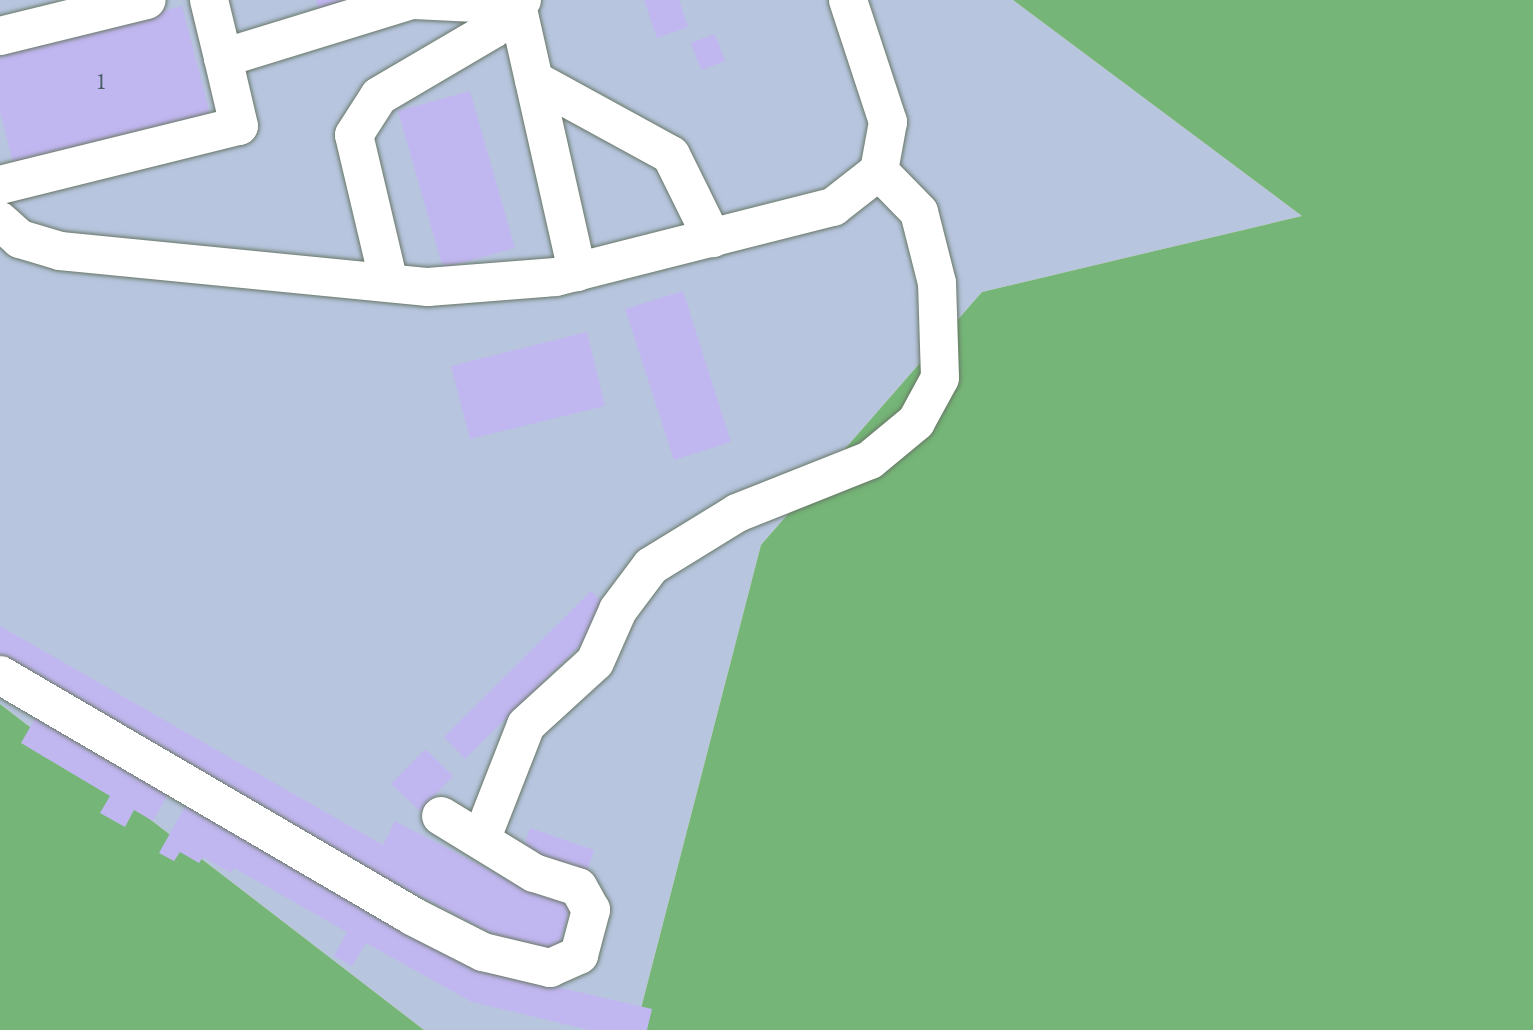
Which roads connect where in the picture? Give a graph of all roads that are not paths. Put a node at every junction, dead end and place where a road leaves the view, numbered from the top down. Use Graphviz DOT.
graph roads {
  1 [pos="147,0"];
  2 [pos="209,0"];
  3 [pos="413,0"];
  4 [pos="848,0"];
  5 [pos="519,2"];
  6 [pos="0,36"];
  7 [pos="223,58"];
  8 [pos="534,79"];
  9 [pos="879,171"];
  10 [pos="0,185"];
  11 [pos="0,222"];
  12 [pos="712,238"];
  13 [pos="577,272"];
  14 [pos="389,283"];
  15 [pos="0,675"];
  16 [pos="441,816"];
  17 [pos="481,840"];
  1 -- 6 [label="lane"];
  2 -- 7 [label="lane"];
  3 -- 5 [label="lane"];
  3 -- 7 [label="lane"];
  4 -- 9 [label="lane"];
  5 -- 8 [label="lane"];
  5 -- 14 [label="lane"];
  7 -- 10 [label="lane"];
  8 -- 12 [label="lane"];
  8 -- 13 [label="lane"];
  9 -- 12 [label="lane"];
  9 -- 17 [label="lane"];
  11 -- 14 [label="lane"];
  12 -- 13 [label="lane"];
  13 -- 14 [label="lane"];
  15 -- 17 [label="lane"];
  16 -- 17 [label="lane"];
}
